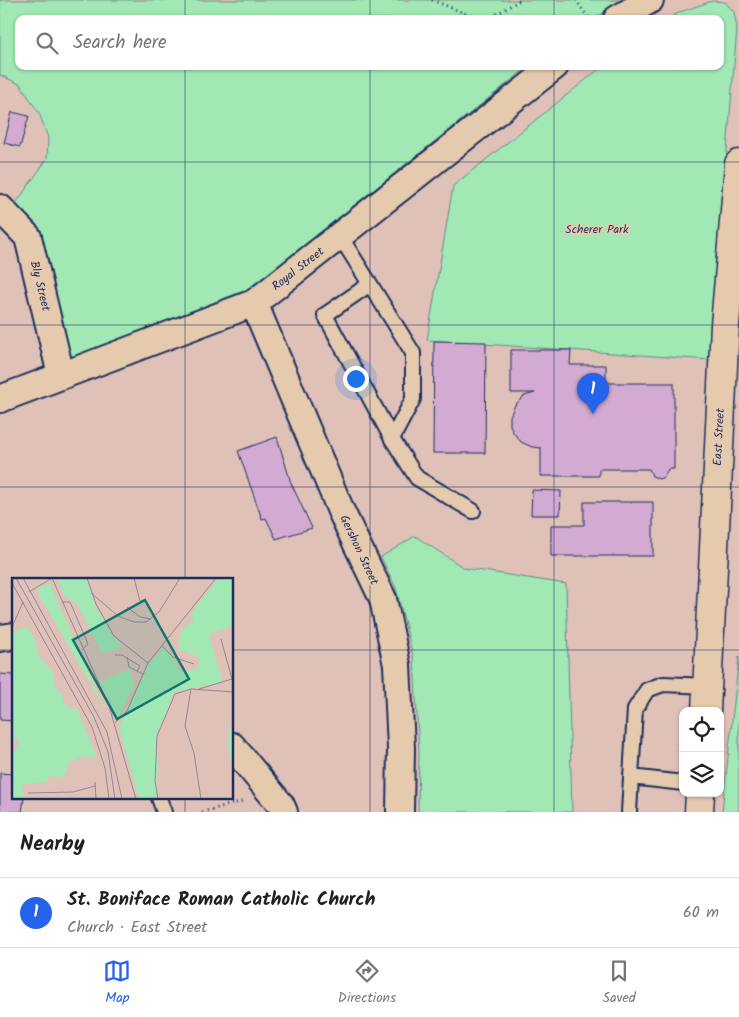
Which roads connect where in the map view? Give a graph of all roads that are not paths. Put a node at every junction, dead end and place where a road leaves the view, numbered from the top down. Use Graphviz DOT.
graph roads {
  1 [pos="650,0"];
  2 [pos="623,15"];
  3 [pos="550,70"];
  4 [pos="739,164"];
  5 [pos="0,208"];
  6 [pos="340,236"];
  7 [pos="370,284"];
  8 [pos="254,303"];
  9 [pos="61,375"];
  10 [pos="0,399"];
  11 [pos="392,439"];
  12 [pos="473,511"];
  13 [pos="706,698"];
  14 [pos="234,748"];
  15 [pos="631,778"];
  16 [pos="679,783"];
  17 [pos="700,797"];
  18 [pos="160,800"];
  19 [pos="164,812"];
  20 [pos="284,812"];
  21 [pos="400,812"];
  22 [pos="629,812"];
  23 [pos="699,812"];
  1 -- 2 [label="street"];
  3 -- 6 [label="street, Royal Street"];
  4 -- 13 [label="main road, East Street"];
  5 -- 9 [label="street, Bly Street"];
  6 -- 7 [label="lane"];
  6 -- 8 [label="street, Royal Street"];
  7 -- 11 [label="lane"];
  7 -- 11 [label="lane"];
  8 -- 9 [label="street, Royal Street"];
  8 -- 21 [label="street, Gershon Street"];
  9 -- 10 [label="street, Royal Street"];
  11 -- 12 [label="lane"];
  13 -- 15 [label="lane"];
  14 -- 20 [label="street"];
  15 -- 16 [label="lane"];
  15 -- 22 [label="lane"];
  17 -- 23 [label="main road"];
  18 -- 19 [label="lane"];
}
